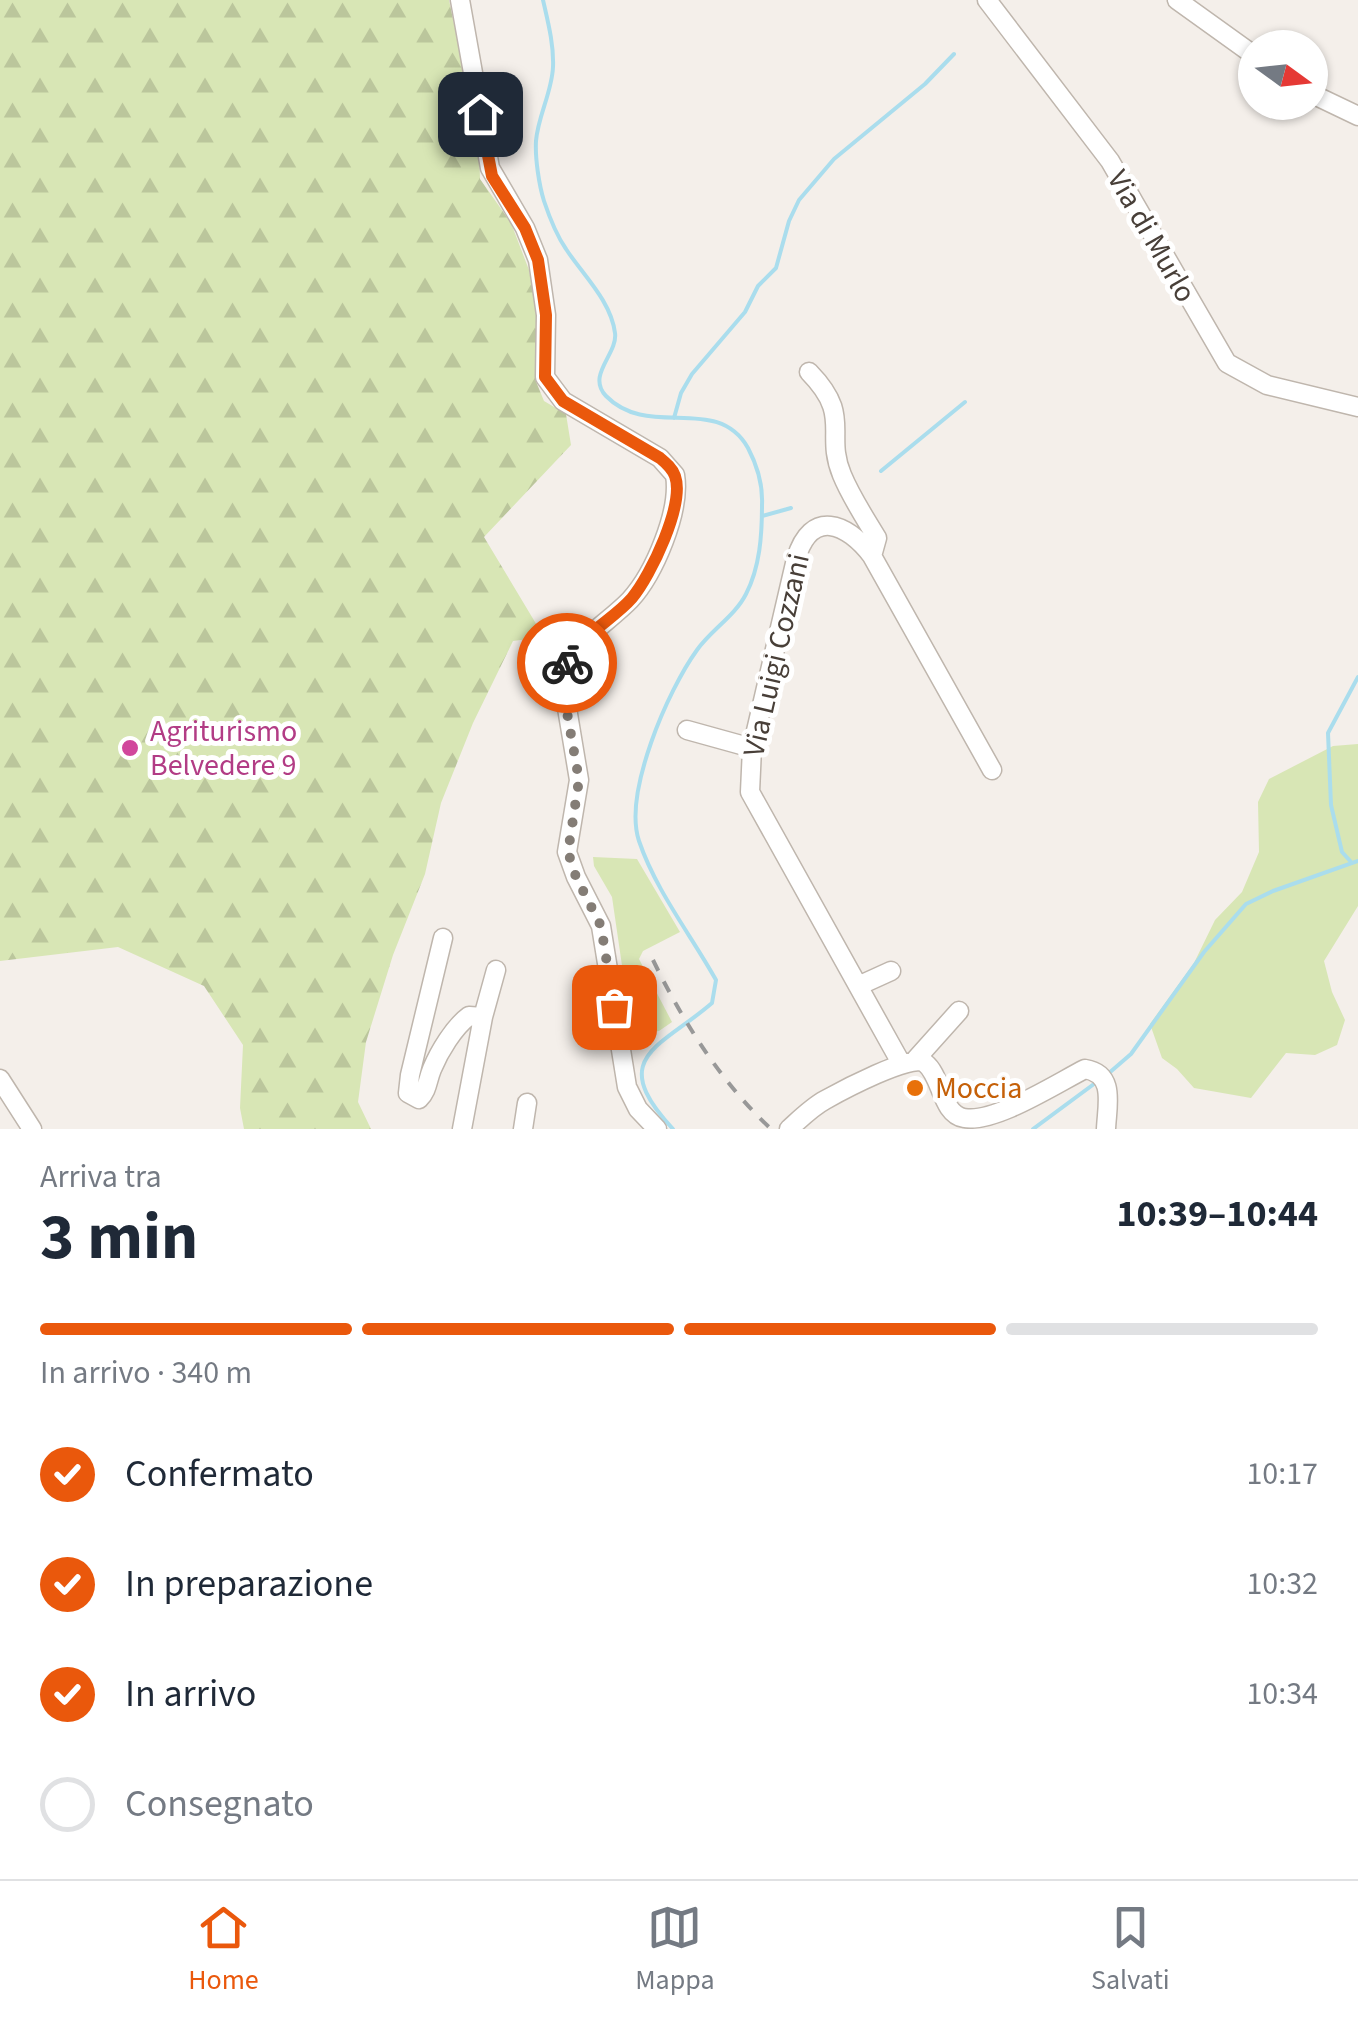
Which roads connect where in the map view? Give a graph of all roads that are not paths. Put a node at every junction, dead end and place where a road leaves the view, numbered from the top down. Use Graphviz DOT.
graph roads {
  1 [pos="460,0"];
  2 [pos="988,0"];
  3 [pos="1177,0"];
  4 [pos="1238,44"];
  5 [pos="1328,102"];
  6 [pos="1358,116"];
  7 [pos="810,372"];
  8 [pos="1358,407"];
  9 [pos="872,556"];
  10 [pos="686,730"];
  11 [pos="752,748"];
  12 [pos="992,770"];
  13 [pos="443,938"];
  14 [pos="496,970"];
  15 [pos="891,970"];
  16 [pos="858,986"];
  17 [pos="959,1011"];
  18 [pos="483,1016"];
  19 [pos="908,1061"];
  20 [pos="0,1079"];
  21 [pos="527,1103"];
  22 [pos="638,1109"];
  23 [pos="963,1124"];
  24 [pos="32,1129"];
  25 [pos="462,1129"];
  26 [pos="524,1129"];
  27 [pos="634,1129"];
  28 [pos="657,1129"];
  29 [pos="789,1129"];
  30 [pos="1106,1129"];
  1 -- 22 [label="street"];
  2 -- 8 [label="street, Via di Murlo"];
  3 -- 4 [label="street"];
  5 -- 6 [label="street"];
  7 -- 9 [label="street"];
  9 -- 11 [label="street, Via Luigi Cozzani"];
  9 -- 12 [label="street, Via Luigi Cozzani"];
  10 -- 11 [label="street"];
  11 -- 16 [label="street, Via Luigi Cozzani"];
  13 -- 18 [label="street"];
  14 -- 18 [label="street"];
  15 -- 16 [label="street"];
  16 -- 19 [label="street, Via Luigi Cozzani"];
  17 -- 19 [label="street"];
  18 -- 25 [label="street"];
  19 -- 23 [label="street, Via Luigi Cozzani"];
  19 -- 29 [label="street"];
  20 -- 24 [label="street"];
  21 -- 26 [label="street"];
  22 -- 27 [label="street"];
  22 -- 28 [label="street"];
  23 -- 30 [label="street"];
}
